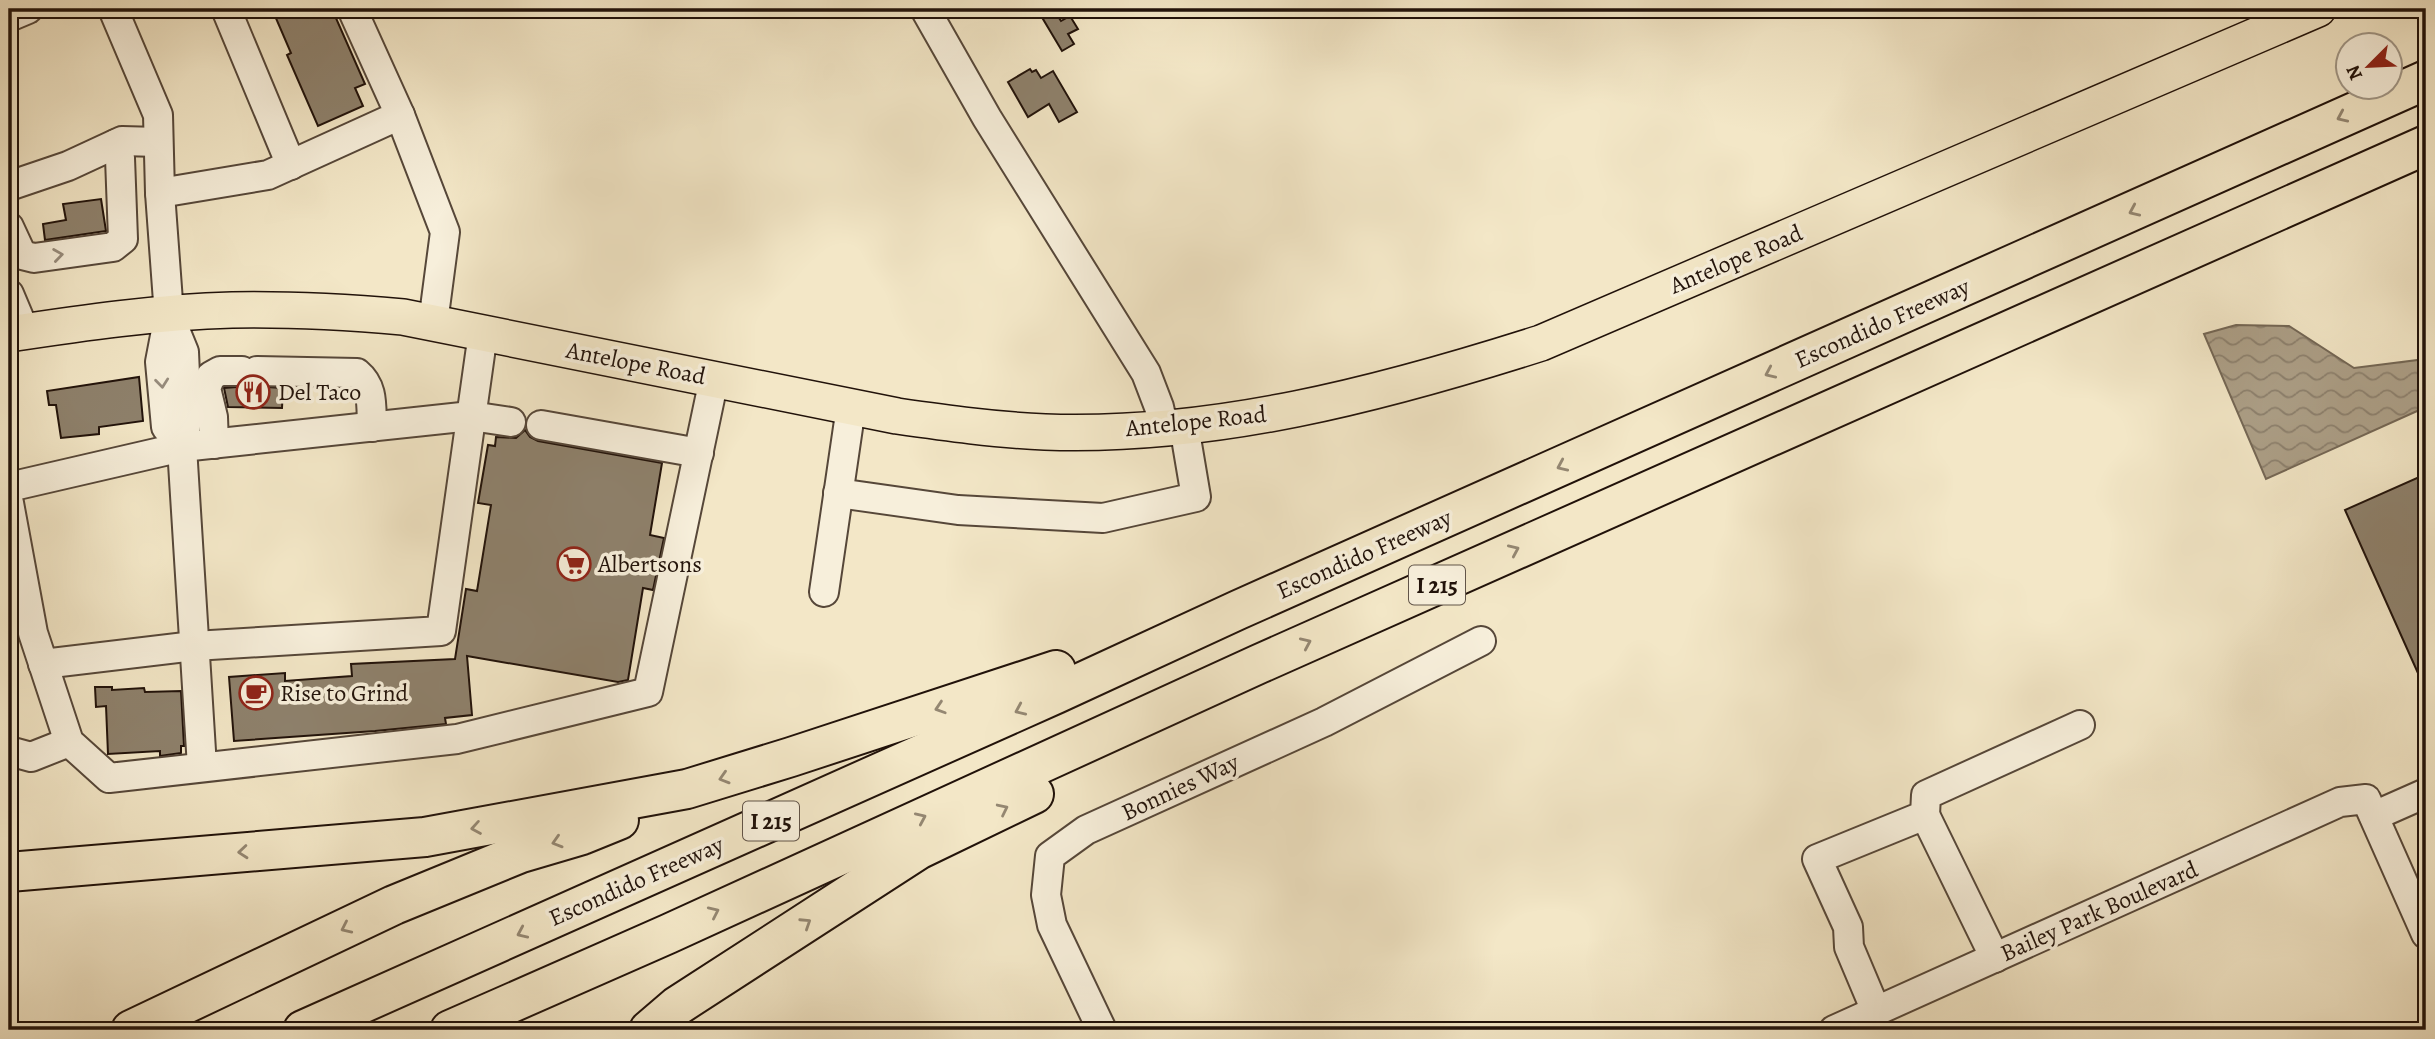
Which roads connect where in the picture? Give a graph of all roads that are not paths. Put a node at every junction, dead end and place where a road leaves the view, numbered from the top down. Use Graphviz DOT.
graph roads {
  1 [pos="28,9"];
  2 [pos="113,9"];
  3 [pos="226,9"];
  4 [pos="352,9"];
  5 [pos="925,9"];
  6 [pos="2318,9"];
  7 [pos="9,17"];
  8 [pos="2426,80"];
  9 [pos="400,115"];
  10 [pos="158,142"];
  11 [pos="116,144"];
  12 [pos="2426,145"];
  13 [pos="291,165"];
  14 [pos="14,185"];
  15 [pos="160,193"];
  16 [pos="9,226"];
  17 [pos="9,294"];
  18 [pos="169,315"];
  19 [pos="433,323"];
  20 [pos="17,333"];
  21 [pos="483,333"];
  22 [pos="714,379"];
  23 [pos="850,407"];
  24 [pos="471,416"];
  25 [pos="511,422"];
  26 [pos="541,425"];
  27 [pos="372,427"];
  28 [pos="1174,428"];
  29 [pos="214,444"];
  30 [pos="182,447"];
  31 [pos="699,453"];
  32 [pos="9,487"];
  33 [pos="838,493"];
  34 [pos="9,503"];
  35 [pos="824,592"];
  36 [pos="1238,610"];
  37 [pos="1481,642"];
  38 [pos="194,646"];
  39 [pos="43,664"];
  40 [pos="1259,664"];
  41 [pos="2080,726"];
  42 [pos="69,742"];
  43 [pos="20,754"];
  44 [pos="202,767"];
  45 [pos="687,789"];
  46 [pos="2426,793"];
  47 [pos="2370,807"];
  48 [pos="1925,815"];
  49 [pos="9,872"];
  50 [pos="668,933"];
  51 [pos="2426,934"];
  52 [pos="1995,958"];
  53 [pos="1876,1012"];
  54 [pos="131,1030"];
  55 [pos="303,1030"];
  56 [pos="450,1030"];
  57 [pos="510,1030"];
  58 [pos="649,1030"];
  59 [pos="1102,1030"];
  60 [pos="1834,1030"];
  1 -- 7 [label="street"];
  2 -- 10 [label="street"];
  3 -- 13 [label="street"];
  4 -- 9 [label="street"];
  5 -- 28 [label="street"];
  6 -- 28 [label="main road, Antelope Road"];
  8 -- 36 [label="highway, Escondido Freeway / I 215, one-way"];
  9 -- 13 [label="street"];
  9 -- 19 [label="street"];
  10 -- 11 [label="street"];
  10 -- 15 [label="street"];
  11 -- 14 [label="street"];
  16 -- 11 [label="street, one-way"];
  40 -- 12 [label="highway, I 215, one-way"];
  13 -- 15 [label="street"];
  15 -- 18 [label="street"];
  17 -- 20 [label="street"];
  18 -- 19 [label="main road, Antelope Road"];
  18 -- 20 [label="main road, Antelope Road"];
  18 -- 30 [label="street"];
  19 -- 21 [label="main road, Antelope Road"];
  21 -- 22 [label="main road, Antelope Road"];
  21 -- 24 [label="street"];
  22 -- 23 [label="main road, Antelope Road"];
  22 -- 31 [label="street"];
  23 -- 28 [label="main road, Antelope Road"];
  23 -- 33 [label="street"];
  24 -- 25 [label="street"];
  24 -- 27 [label="street"];
  24 -- 38 [label="street"];
  26 -- 31 [label="street"];
  27 -- 29 [label="street"];
  27 -- 29 [label="street"];
  28 -- 33 [label="street"];
  29 -- 30 [label="street"];
  30 -- 32 [label="street"];
  30 -- 38 [label="street"];
  31 -- 44 [label="street"];
  33 -- 35 [label="street"];
  34 -- 39 [label="street"];
  36 -- 45 [label="highway, one-way"];
  36 -- 55 [label="highway, Escondido Freeway / I 215, one-way"];
  37 -- 59 [label="street, Bonnies Way"];
  38 -- 39 [label="street"];
  38 -- 44 [label="street"];
  39 -- 42 [label="street"];
  50 -- 40 [label="highway, I 215, one-way"];
  58 -- 40 [label="highway, one-way"];
  41 -- 48 [label="street"];
  42 -- 43 [label="street"];
  42 -- 44 [label="street"];
  45 -- 49 [label="highway, one-way"];
  45 -- 54 [label="highway, one-way"];
  46 -- 47 [label="street, Bailey Park Boulevard"];
  47 -- 51 [label="street"];
  47 -- 52 [label="street, Bailey Park Boulevard"];
  48 -- 52 [label="street"];
  48 -- 53 [label="street"];
  50 -- 56 [label="highway, I 215"];
  50 -- 57 [label="highway"];
  52 -- 53 [label="street, Bailey Park Boulevard"];
  53 -- 60 [label="street, Bailey Park Boulevard"];
}
